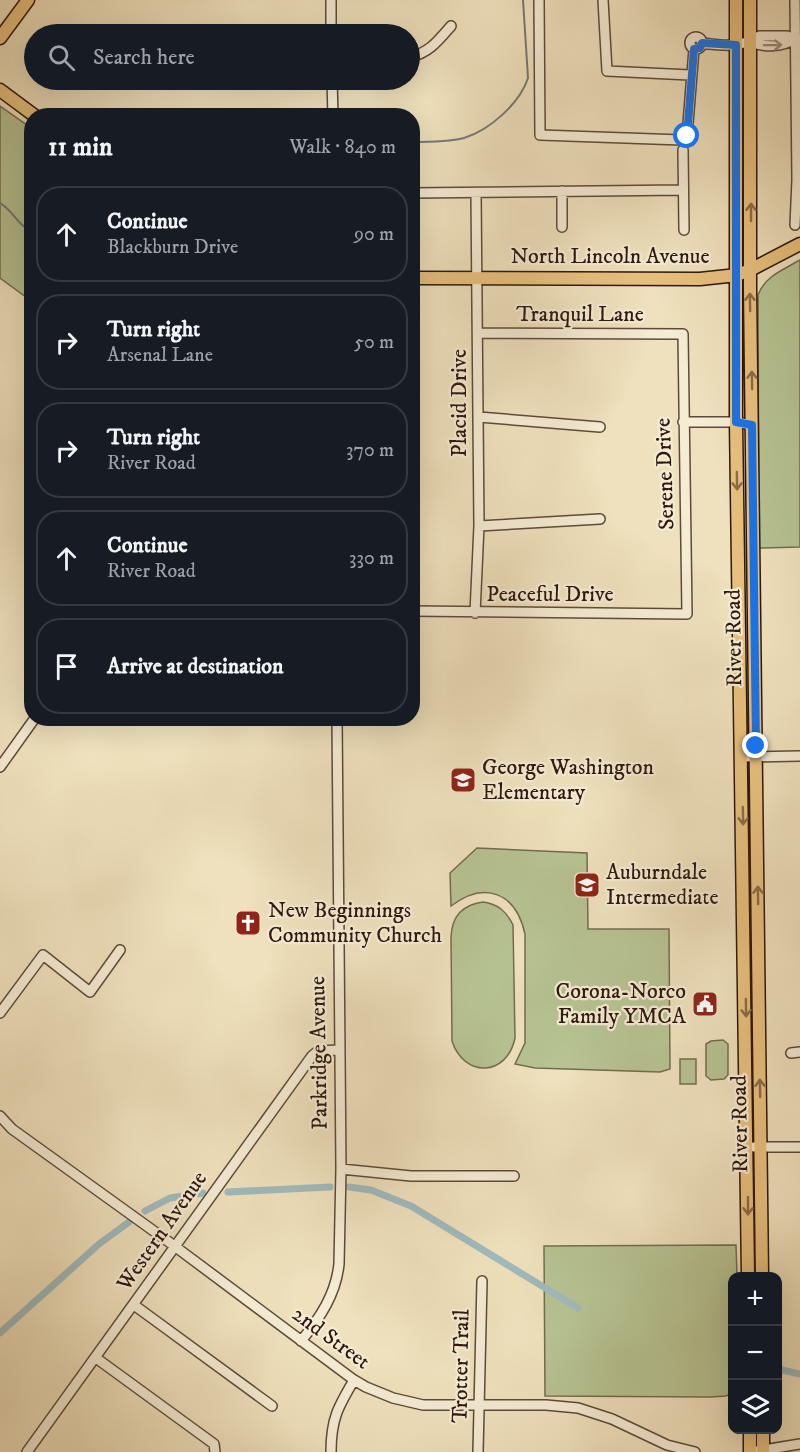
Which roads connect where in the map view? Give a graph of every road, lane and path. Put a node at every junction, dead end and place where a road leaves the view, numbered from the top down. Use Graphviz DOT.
graph roads {
  1 [pos="28,0"];
  2 [pos="331,0"];
  3 [pos="539,0"];
  4 [pos="603,0"];
  5 [pos="736,0"];
  6 [pos="750,0"];
  7 [pos="795,0"];
  8 [pos="331,24"];
  9 [pos="451,26"];
  10 [pos="0,38"];
  11 [pos="798,38"];
  12 [pos="749,42"];
  13 [pos="736,45"];
  14 [pos="420,55"];
  15 [pos="690,75"];
  16 [pos="0,90"];
  17 [pos="332,90"];
  18 [pos="798,105"];
  19 [pos="24,108"];
  20 [pos="333,108"];
  21 [pos="683,150"];
  22 [pos="798,180"];
  23 [pos="682,190"];
  24 [pos="562,191"];
  25 [pos="420,193"];
  26 [pos="476,193"];
  27 [pos="795,225"];
  28 [pos="562,227"];
  29 [pos="684,231"];
  30 [pos="800,244"];
  31 [pos="750,270"];
  32 [pos="736,275"];
  33 [pos="420,278"];
  34 [pos="478,278"];
  35 [pos="478,333"];
  36 [pos="683,334"];
  37 [pos="479,417"];
  38 [pos="683,422"];
  39 [pos="736,422"];
  40 [pos="752,425"];
  41 [pos="600,427"];
  42 [pos="600,519"];
  43 [pos="479,526"];
  44 [pos="420,611"];
  45 [pos="475,613"];
  46 [pos="687,614"];
  47 [pos="29,726"];
  48 [pos="337,726"];
  49 [pos="756,756"];
  50 [pos="800,756"];
  51 [pos="742,757"];
  52 [pos="0,767"];
  53 [pos="120,950"];
  54 [pos="0,1013"];
  55 [pos="339,1050"];
  56 [pos="3,1120"];
  57 [pos="0,1132"];
  58 [pos="747,1147"];
  59 [pos="761,1147"];
  60 [pos="800,1147"];
  61 [pos="340,1170"];
  62 [pos="514,1176"];
  63 [pos="175,1246"];
  64 [pos="748,1272"];
  65 [pos="762,1272"];
  66 [pos="482,1281"];
  67 [pos="134,1305"];
  68 [pos="301,1341"];
  69 [pos="96,1358"];
  70 [pos="354,1380"];
  71 [pos="480,1405"];
  72 [pos="272,1406"];
  73 [pos="751,1434"];
  74 [pos="762,1434"];
  75 [pos="800,1444"];
  76 [pos="27,1452"];
  77 [pos="215,1452"];
  78 [pos="331,1452"];
  79 [pos="478,1452"];
  80 [pos="695,1452"];
  81 [pos="757,1452"];
  1 -- 10 [label="main road"];
  2 -- 8 [label="street"];
  3 -- 15 [label="street"];
  4 -- 15 [label="street"];
  5 -- 13 [label="main road, River Road"];
  6 -- 12 [label="main road, River Road"];
  7 -- 11 [label="street"];
  9 -- 14 [label="street"];
  11 -- 12 [label="street"];
  11 -- 18 [label="street"];
  12 -- 13 [label="street"];
  31 -- 12 [label="main road, River Road, one-way"];
  13 -- 15 [label="street"];
  13 -- 32 [label="main road, River Road"];
  16 -- 19 [label="main road"];
  17 -- 20 [label="street"];
  18 -- 22 [label="street"];
  21 -- 23 [label="street"];
  22 -- 27 [label="street"];
  23 -- 24 [label="street"];
  23 -- 29 [label="street"];
  24 -- 26 [label="street"];
  24 -- 28 [label="street"];
  25 -- 26 [label="street"];
  26 -- 34 [label="street, Placid Drive"];
  30 -- 31 [label="main road, North Lincoln Avenue"];
  31 -- 32 [label="main road, North Lincoln Avenue"];
  40 -- 31 [label="main road, River Road, one-way"];
  32 -- 34 [label="main road, North Lincoln Avenue"];
  32 -- 39 [label="main road, River Road"];
  33 -- 34 [label="main road, North Lincoln Avenue"];
  34 -- 35 [label="street, Placid Drive"];
  35 -- 36 [label="street, Tranquil Lane"];
  35 -- 37 [label="street, Placid Drive"];
  36 -- 38 [label="street, Serene Drive"];
  37 -- 41 [label="street"];
  37 -- 43 [label="street, Placid Drive"];
  38 -- 39 [label="street"];
  38 -- 46 [label="street, Serene Drive"];
  39 -- 40 [label="street"];
  39 -- 51 [label="main road, River Road, one-way"];
  40 -- 49 [label="main road, River Road"];
  42 -- 43 [label="street"];
  43 -- 45 [label="street, Placid Drive"];
  44 -- 45 [label="street, Peaceful Drive"];
  45 -- 46 [label="street, Peaceful Drive"];
  47 -- 52 [label="street"];
  48 -- 55 [label="street, Parkridge Avenue"];
  49 -- 50 [label="street"];
  49 -- 51 [label="street"];
  59 -- 49 [label="main road, River Road, one-way"];
  51 -- 58 [label="main road, River Road, one-way"];
  53 -- 54 [label="street"];
  55 -- 61 [label="street, Parkridge Avenue"];
  55 -- 63 [label="street, Western Avenue"];
  56 -- 57 [label="street"];
  56 -- 63 [label="street, 2nd Street"];
  58 -- 59 [label="street"];
  58 -- 64 [label="main road, River Road, one-way"];
  59 -- 60 [label="street"];
  59 -- 65 [label="main road, River Road"];
  61 -- 62 [label="street"];
  61 -- 68 [label="street, Parkridge Avenue"];
  63 -- 67 [label="street, Western Avenue"];
  63 -- 68 [label="street, 2nd Street"];
  66 -- 71 [label="street, Trotter Trail"];
  67 -- 69 [label="street, Western Avenue"];
  67 -- 72 [label="street"];
  68 -- 70 [label="street, 2nd Street"];
  69 -- 76 [label="street, Western Avenue"];
  69 -- 77 [label="street"];
  70 -- 71 [label="street, 2nd Street"];
  70 -- 78 [label="street"];
  71 -- 79 [label="street, Trotter Trail"];
  71 -- 80 [label="street, 2nd Street"];
  73 -- 81 [label="main road"];
  74 -- 81 [label="main road"];
  75 -- 81 [label="street"];
}
